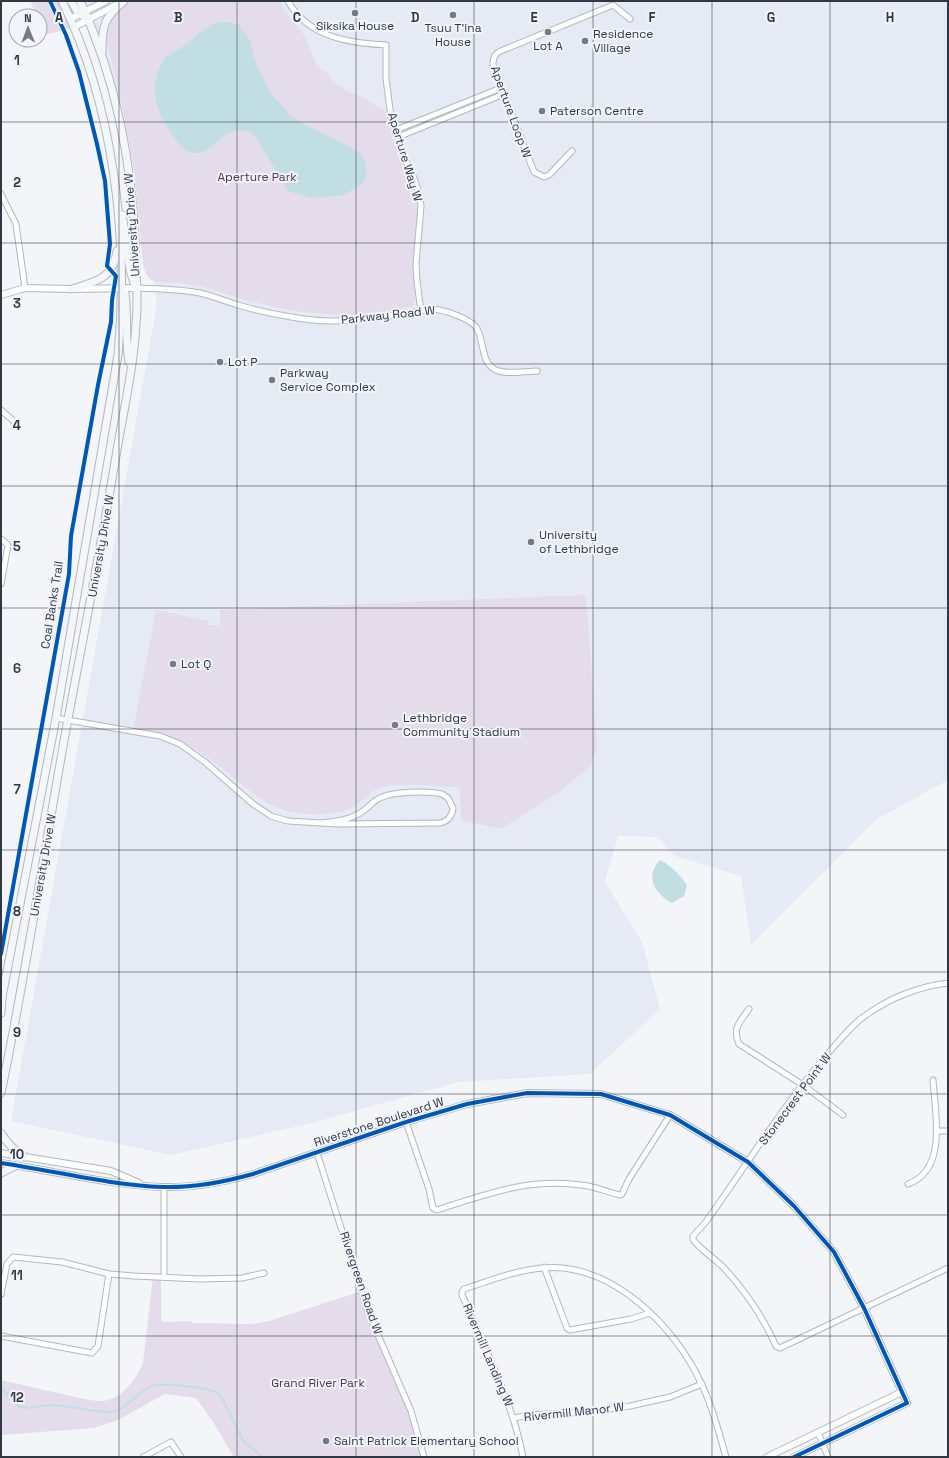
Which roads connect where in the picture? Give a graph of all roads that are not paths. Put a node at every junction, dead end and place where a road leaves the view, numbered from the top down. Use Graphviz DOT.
graph roads {
  1 [pos="62,1"];
  2 [pos="71,1"];
  3 [pos="80,1"];
  4 [pos="106,1"];
  5 [pos="124,1"];
  6 [pos="288,1"];
  7 [pos="83,13"];
  8 [pos="70,19"];
  9 [pos="630,19"];
  10 [pos="89,20"];
  11 [pos="74,27"];
  12 [pos="102,57"];
  13 [pos="501,88"];
  14 [pos="504,94"];
  15 [pos="396,130"];
  16 [pos="398,138"];
  17 [pos="572,151"];
  18 [pos="115,182"];
  19 [pos="1,194"];
  20 [pos="120,239"];
  21 [pos="25,288"];
  22 [pos="122,288"];
  23 [pos="137,288"];
  24 [pos="72,289"];
  25 [pos="1,295"];
  26 [pos="421,311"];
  27 [pos="131,370"];
  28 [pos="537,371"];
  29 [pos="1,410"];
  30 [pos="16,423"];
  31 [pos="1,540"];
  32 [pos="1,584"];
  33 [pos="56,718"];
  34 [pos="68,720"];
  35 [pos="321,823"];
  36 [pos="948,983"];
  37 [pos="2,999"];
  38 [pos="749,1009"];
  39 [pos="1,1013"];
  40 [pos="933,1080"];
  41 [pos="803,1085"];
  42 [pos="1,1093"];
  43 [pos="670,1115"];
  44 [pos="843,1115"];
  45 [pos="406,1122"];
  46 [pos="936,1131"];
  47 [pos="948,1131"];
  48 [pos="1,1133"];
  49 [pos="1,1153"];
  50 [pos="317,1153"];
  51 [pos="25,1157"];
  52 [pos="748,1162"];
  53 [pos="1,1163"];
  54 [pos="17,1165"];
  55 [pos="1,1173"];
  56 [pos="908,1184"];
  57 [pos="146,1186"];
  58 [pos="164,1187"];
  59 [pos="544,1268"];
  60 [pos="948,1268"];
  61 [pos="264,1273"];
  62 [pos="109,1274"];
  63 [pos="164,1277"];
  64 [pos="1,1294"];
  65 [pos="864,1308"];
  66 [pos="650,1313"];
  67 [pos="1,1336"];
  68 [pos="702,1384"];
  69 [pos="902,1392"];
  70 [pos="514,1418"];
  71 [pos="818,1432"];
  72 [pos="822,1444"];
  73 [pos="143,1457"];
  74 [pos="181,1457"];
  75 [pos="424,1457"];
  76 [pos="523,1457"];
  77 [pos="726,1457"];
  78 [pos="767,1457"];
  79 [pos="794,1457"];
  80 [pos="828,1457"];
  1 -- 8 [label="main road, University Drive W"];
  2 -- 7 [label="main road"];
  3 -- 7 [label="main road"];
  4 -- 7 [label="street"];
  5 -- 10 [label="street"];
  5 -- 12 [label="main road"];
  6 -- 15 [label="street, Aperture Way W"];
  7 -- 8 [label="street"];
  7 -- 10 [label="main road"];
  8 -- 11 [label="main road, University Drive W"];
  9 -- 13 [label="street, Aperture Loop W"];
  10 -- 11 [label="street"];
  10 -- 12 [label="main road, University Drive W"];
  11 -- 18 [label="main road, University Drive W"];
  12 -- 23 [label="main road, University Drive W"];
  13 -- 14 [label="street, Aperture Loop W"];
  13 -- 15 [label="street"];
  14 -- 16 [label="street"];
  14 -- 17 [label="street, Aperture Loop W"];
  15 -- 16 [label="street, Aperture Way W"];
  16 -- 26 [label="street, Aperture Way W"];
  18 -- 20 [label="main road, University Drive W"];
  18 -- 23 [label="main road"];
  19 -- 21 [label="street"];
  20 -- 22 [label="main road, University Drive W"];
  20 -- 24 [label="main road"];
  21 -- 24 [label="street"];
  21 -- 25 [label="street"];
  22 -- 23 [label="street"];
  22 -- 24 [label="street"];
  22 -- 27 [label="main road"];
  22 -- 33 [label="main road, University Drive W"];
  23 -- 26 [label="street, Parkway Road W"];
  23 -- 27 [label="main road, University Drive W"];
  26 -- 28 [label="street, Parkway Road W"];
  27 -- 34 [label="main road, University Drive W"];
  29 -- 30 [label="street"];
  31 -- 32 [label="street"];
  33 -- 34 [label="street"];
  33 -- 37 [label="main road, University Drive W"];
  34 -- 35 [label="street"];
  34 -- 42 [label="main road, University Drive W"];
  35 -- 35 [label="street"];
  36 -- 41 [label="street, Stonecrest Point W"];
  37 -- 39 [label="main road, University Drive W"];
  38 -- 41 [label="street"];
  40 -- 46 [label="street"];
  41 -- 44 [label="street"];
  41 -- 52 [label="street, Stonecrest Point W"];
  43 -- 45 [label="street, Riverstone Boulevard W"];
  43 -- 45 [label="street"];
  43 -- 52 [label="street, Riverstone Boulevard W"];
  45 -- 50 [label="street, Riverstone Boulevard W"];
  46 -- 47 [label="street"];
  46 -- 56 [label="street"];
  48 -- 51 [label="main road"];
  49 -- 51 [label="street, Riverstone Boulevard W"];
  50 -- 58 [label="street, Riverstone Boulevard W"];
  50 -- 75 [label="street, Rivergreen Road W"];
  51 -- 57 [label="street, Riverstone Boulevard W"];
  52 -- 65 [label="street, Riverstone Boulevard W"];
  52 -- 65 [label="street, Stonecrest Point W"];
  53 -- 54 [label="street, Riverstone Boulevard W"];
  54 -- 55 [label="main road"];
  54 -- 57 [label="street, Riverstone Boulevard W"];
  57 -- 58 [label="street, Riverstone Boulevard W"];
  58 -- 63 [label="street"];
  59 -- 66 [label="street, Rivermill Landing W"];
  59 -- 66 [label="street"];
  59 -- 70 [label="street, Rivermill Landing W"];
  60 -- 65 [label="street"];
  61 -- 63 [label="street"];
  62 -- 63 [label="street"];
  62 -- 64 [label="street"];
  62 -- 67 [label="street"];
  65 -- 69 [label="street, Riverstone Boulevard W"];
  66 -- 68 [label="street, Rivermill Landing W"];
  68 -- 70 [label="street, Rivermill Manor W"];
  68 -- 77 [label="street, Rivermill Landing W"];
  69 -- 71 [label="street"];
  69 -- 72 [label="street, Riverstone Boulevard W"];
  70 -- 76 [label="street, Rivermill Landing W"];
  71 -- 72 [label="street"];
  71 -- 78 [label="street"];
  72 -- 79 [label="street"];
  72 -- 80 [label="street"];
  73 -- 74 [label="street"];
}
